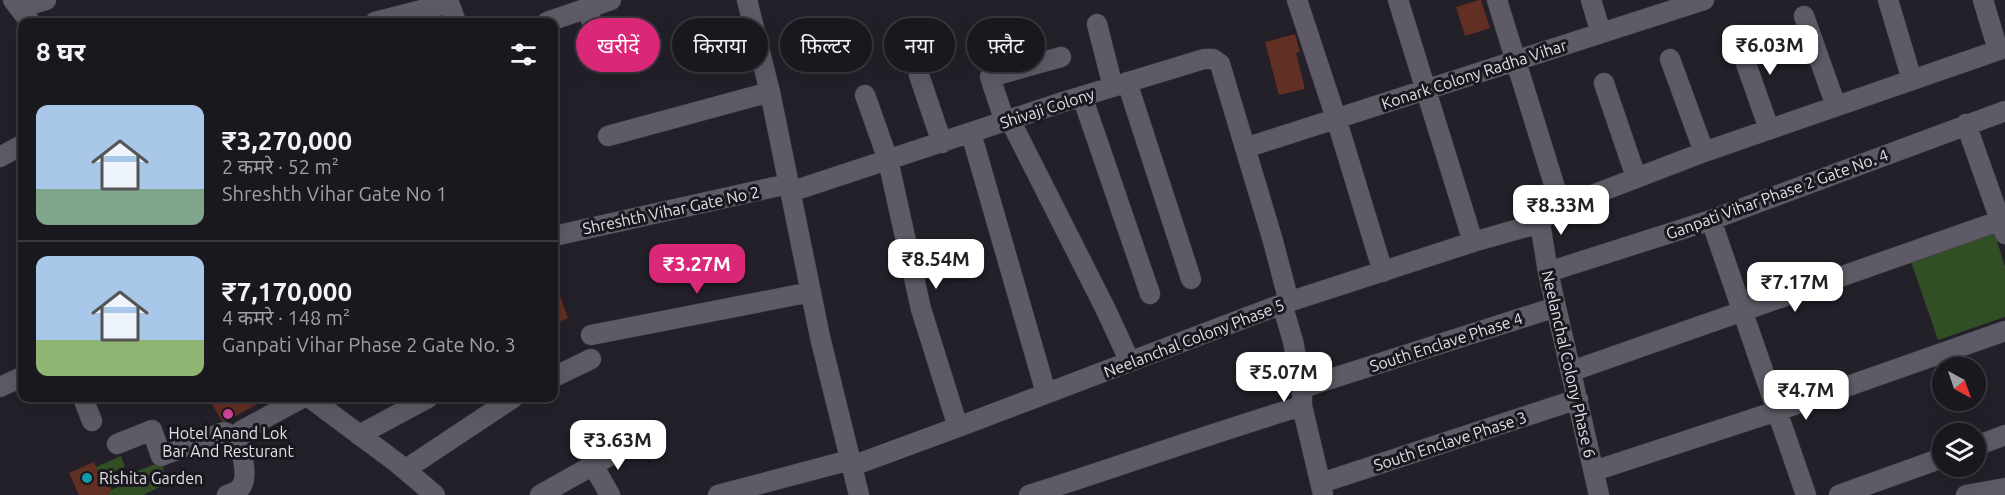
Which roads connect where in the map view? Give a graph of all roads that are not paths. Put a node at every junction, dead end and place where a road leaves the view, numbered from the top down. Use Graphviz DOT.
graph roads {
  1 [pos="46,0"];
  2 [pos="611,0"];
  3 [pos="747,0"];
  4 [pos="1297,0"];
  5 [pos="1398,0"];
  6 [pos="1497,0"];
  7 [pos="1591,0"];
  8 [pos="1704,0"];
  9 [pos="1888,0"];
  10 [pos="1983,0"];
  11 [pos="449,1"];
  12 [pos="587,8"];
  13 [pos="1652,8"];
  14 [pos="21,10"];
  15 [pos="1804,16"];
  16 [pos="389,18"];
  17 [pos="455,18"];
  18 [pos="558,18"];
  19 [pos="590,18"];
  20 [pos="1097,24"];
  21 [pos="1601,33"];
  22 [pos="1736,35"];
  23 [pos="2002,49"];
  24 [pos="1061,57"];
  25 [pos="1670,59"];
  26 [pos="1516,61"];
  27 [pos="919,75"];
  28 [pos="1912,80"];
  29 [pos="1604,82"];
  30 [pos="1120,84"];
  31 [pos="1425,90"];
  32 [pos="770,92"];
  33 [pos="865,96"];
  34 [pos="1082,96"];
  35 [pos="1836,106"];
  36 [pos="2005,111"];
  37 [pos="1336,118"];
  38 [pos="1007,121"];
  39 [pos="1966,124"];
  40 [pos="1769,129"];
  41 [pos="971,133"];
  42 [pos="608,136"];
  43 [pos="942,143"];
  44 [pos="18,147"];
  45 [pos="1245,148"];
  46 [pos="1704,152"];
  47 [pos="0,157"];
  48 [pos="888,160"];
  49 [pos="1636,177"];
  50 [pos="789,188"];
  51 [pos="1561,207"];
  52 [pos="1711,220"];
  53 [pos="1540,223"];
  54 [pos="2004,224"];
  55 [pos="558,235"];
  56 [pos="1473,242"];
  57 [pos="1383,272"];
  58 [pos="1548,272"];
  59 [pos="1191,279"];
  60 [pos="811,292"];
  61 [pos="1150,294"];
  62 [pos="1286,303"];
  63 [pos="1556,307"];
  64 [pos="1742,313"];
  65 [pos="2005,331"];
  66 [pos="591,335"];
  67 [pos="591,359"];
  68 [pos="1130,362"];
  69 [pos="1572,371"];
  70 [pos="558,375"];
  71 [pos="18,379"];
  72 [pos="0,387"];
  73 [pos="1046,393"];
  74 [pos="1302,397"];
  75 [pos="1578,399"];
  76 [pos="85,402"];
  77 [pos="295,402"];
  78 [pos="315,402"];
  79 [pos="420,402"];
  80 [pos="507,402"];
  81 [pos="1777,411"];
  82 [pos="92,421"];
  83 [pos="958,427"];
  84 [pos="358,435"];
  85 [pos="2005,435"];
  86 [pos="237,437"];
  87 [pos="636,441"];
  88 [pos="1986,442"];
  89 [pos="117,444"];
  90 [pos="1932,462"];
  91 [pos="851,463"];
  92 [pos="593,465"];
  93 [pos="406,469"];
  94 [pos="1594,471"];
  95 [pos="1318,491"];
  96 [pos="1995,491"];
  97 [pos="1597,494"];
  98 [pos="227,495"];
  99 [pos="435,495"];
  100 [pos="540,495"];
  101 [pos="610,495"];
  102 [pos="718,495"];
  103 [pos="859,495"];
  104 [pos="1029,495"];
  105 [pos="1806,495"];
  106 [pos="1839,495"];
  107 [pos="1966,495"];
  1 -- 14 [label="street"];
  2 -- 12 [label="street"];
  3 -- 32 [label="street"];
  4 -- 37 [label="street"];
  5 -- 31 [label="street"];
  6 -- 26 [label="street"];
  7 -- 21 [label="street"];
  8 -- 13 [label="street, Konark Colony Radha Vihar"];
  9 -- 28 [label="street"];
  10 -- 23 [label="street"];
  11 -- 16 [label="street"];
  11 -- 17 [label="street"];
  12 -- 18 [label="street"];
  12 -- 19 [label="street"];
  13 -- 21 [label="street, Konark Colony Radha Vihar"];
  15 -- 35 [label="street"];
  20 -- 30 [label="street"];
  21 -- 26 [label="street, Konark Colony Radha Vihar"];
  22 -- 40 [label="street"];
  23 -- 28 [label="street"];
  24 -- 38 [label="street"];
  25 -- 46 [label="street"];
  26 -- 31 [label="street, Konark Colony Radha Vihar"];
  26 -- 51 [label="street"];
  27 -- 43 [label="street"];
  28 -- 35 [label="street"];
  29 -- 49 [label="street"];
  30 -- 34 [label="street, Shivaji Colony"];
  30 -- 45 [label="street, Shivaji Colony"];
  30 -- 59 [label="street"];
  31 -- 37 [label="street, Konark Colony Radha Vihar"];
  31 -- 56 [label="street"];
  32 -- 42 [label="street"];
  32 -- 50 [label="street"];
  33 -- 48 [label="street"];
  34 -- 38 [label="street, Shivaji Colony"];
  34 -- 61 [label="street"];
  35 -- 40 [label="street"];
  36 -- 39 [label="street, Ganpati Vihar Phase 2 Gate No. 4"];
  37 -- 45 [label="street, Konark Colony Radha Vihar"];
  37 -- 57 [label="street"];
  38 -- 41 [label="street, Shivaji Colony"];
  38 -- 68 [label="street"];
  39 -- 52 [label="street, Ganpati Vihar Phase 2 Gate No. 4"];
  39 -- 54 [label="street"];
  40 -- 46 [label="street"];
  41 -- 43 [label="street, Shivaji Colony"];
  41 -- 73 [label="street"];
  43 -- 48 [label="street, Shivaji Colony"];
  44 -- 47 [label="street"];
  45 -- 62 [label="street"];
  46 -- 49 [label="street"];
  48 -- 50 [label="street, Shivaji Colony"];
  48 -- 83 [label="street"];
  49 -- 51 [label="street"];
  50 -- 55 [label="street, Shreshth Vihar Gate No 2"];
  50 -- 60 [label="street"];
  51 -- 53 [label="street"];
  52 -- 58 [label="street, Ganpati Vihar Phase 2 Gate No. 4"];
  52 -- 64 [label="street"];
  53 -- 56 [label="street, Neelanchal Colony Phase 5"];
  53 -- 58 [label="street, Neelanchal Colony Phase 6"];
  54 -- 64 [label="street"];
  56 -- 57 [label="street, Neelanchal Colony Phase 5"];
  57 -- 62 [label="street, Neelanchal Colony Phase 5"];
  58 -- 63 [label="street, Neelanchal Colony Phase 6"];
  60 -- 66 [label="street"];
  60 -- 91 [label="street"];
  62 -- 68 [label="street, Neelanchal Colony Phase 5"];
  62 -- 74 [label="street"];
  63 -- 69 [label="street, Neelanchal Colony Phase 6"];
  63 -- 74 [label="street, South Enclave Phase 4"];
  64 -- 69 [label="street"];
  64 -- 81 [label="street"];
  65 -- 81 [label="street"];
  67 -- 70 [label="street"];
  68 -- 73 [label="street, Neelanchal Colony Phase 5"];
  69 -- 75 [label="street, Neelanchal Colony Phase 6"];
  71 -- 72 [label="street"];
  73 -- 83 [label="street, Neelanchal Colony Phase 5"];
  74 -- 95 [label="street"];
  74 -- 104 [label="street, South Enclave Phase 4"];
  75 -- 94 [label="street, Neelanchal Colony Phase 6"];
  75 -- 95 [label="street, South Enclave Phase 3"];
  76 -- 82 [label="street"];
  77 -- 86 [label="street"];
  78 -- 84 [label="street"];
  79 -- 84 [label="street"];
  80 -- 93 [label="street"];
  81 -- 94 [label="street"];
  81 -- 105 [label="street"];
  83 -- 91 [label="street, Neelanchal Colony Phase 5"];
  84 -- 93 [label="street"];
  85 -- 88 [label="street"];
  86 -- 89 [label="street"];
  86 -- 98 [label="street"];
  87 -- 92 [label="street"];
  90 -- 106 [label="street"];
  91 -- 102 [label="street, Neelanchal Colony Phase 5"];
  91 -- 103 [label="street"];
  92 -- 100 [label="street"];
  92 -- 101 [label="street"];
  93 -- 99 [label="street"];
  94 -- 97 [label="street, Neelanchal Colony Phase 6"];
  96 -- 107 [label="street"];
}
